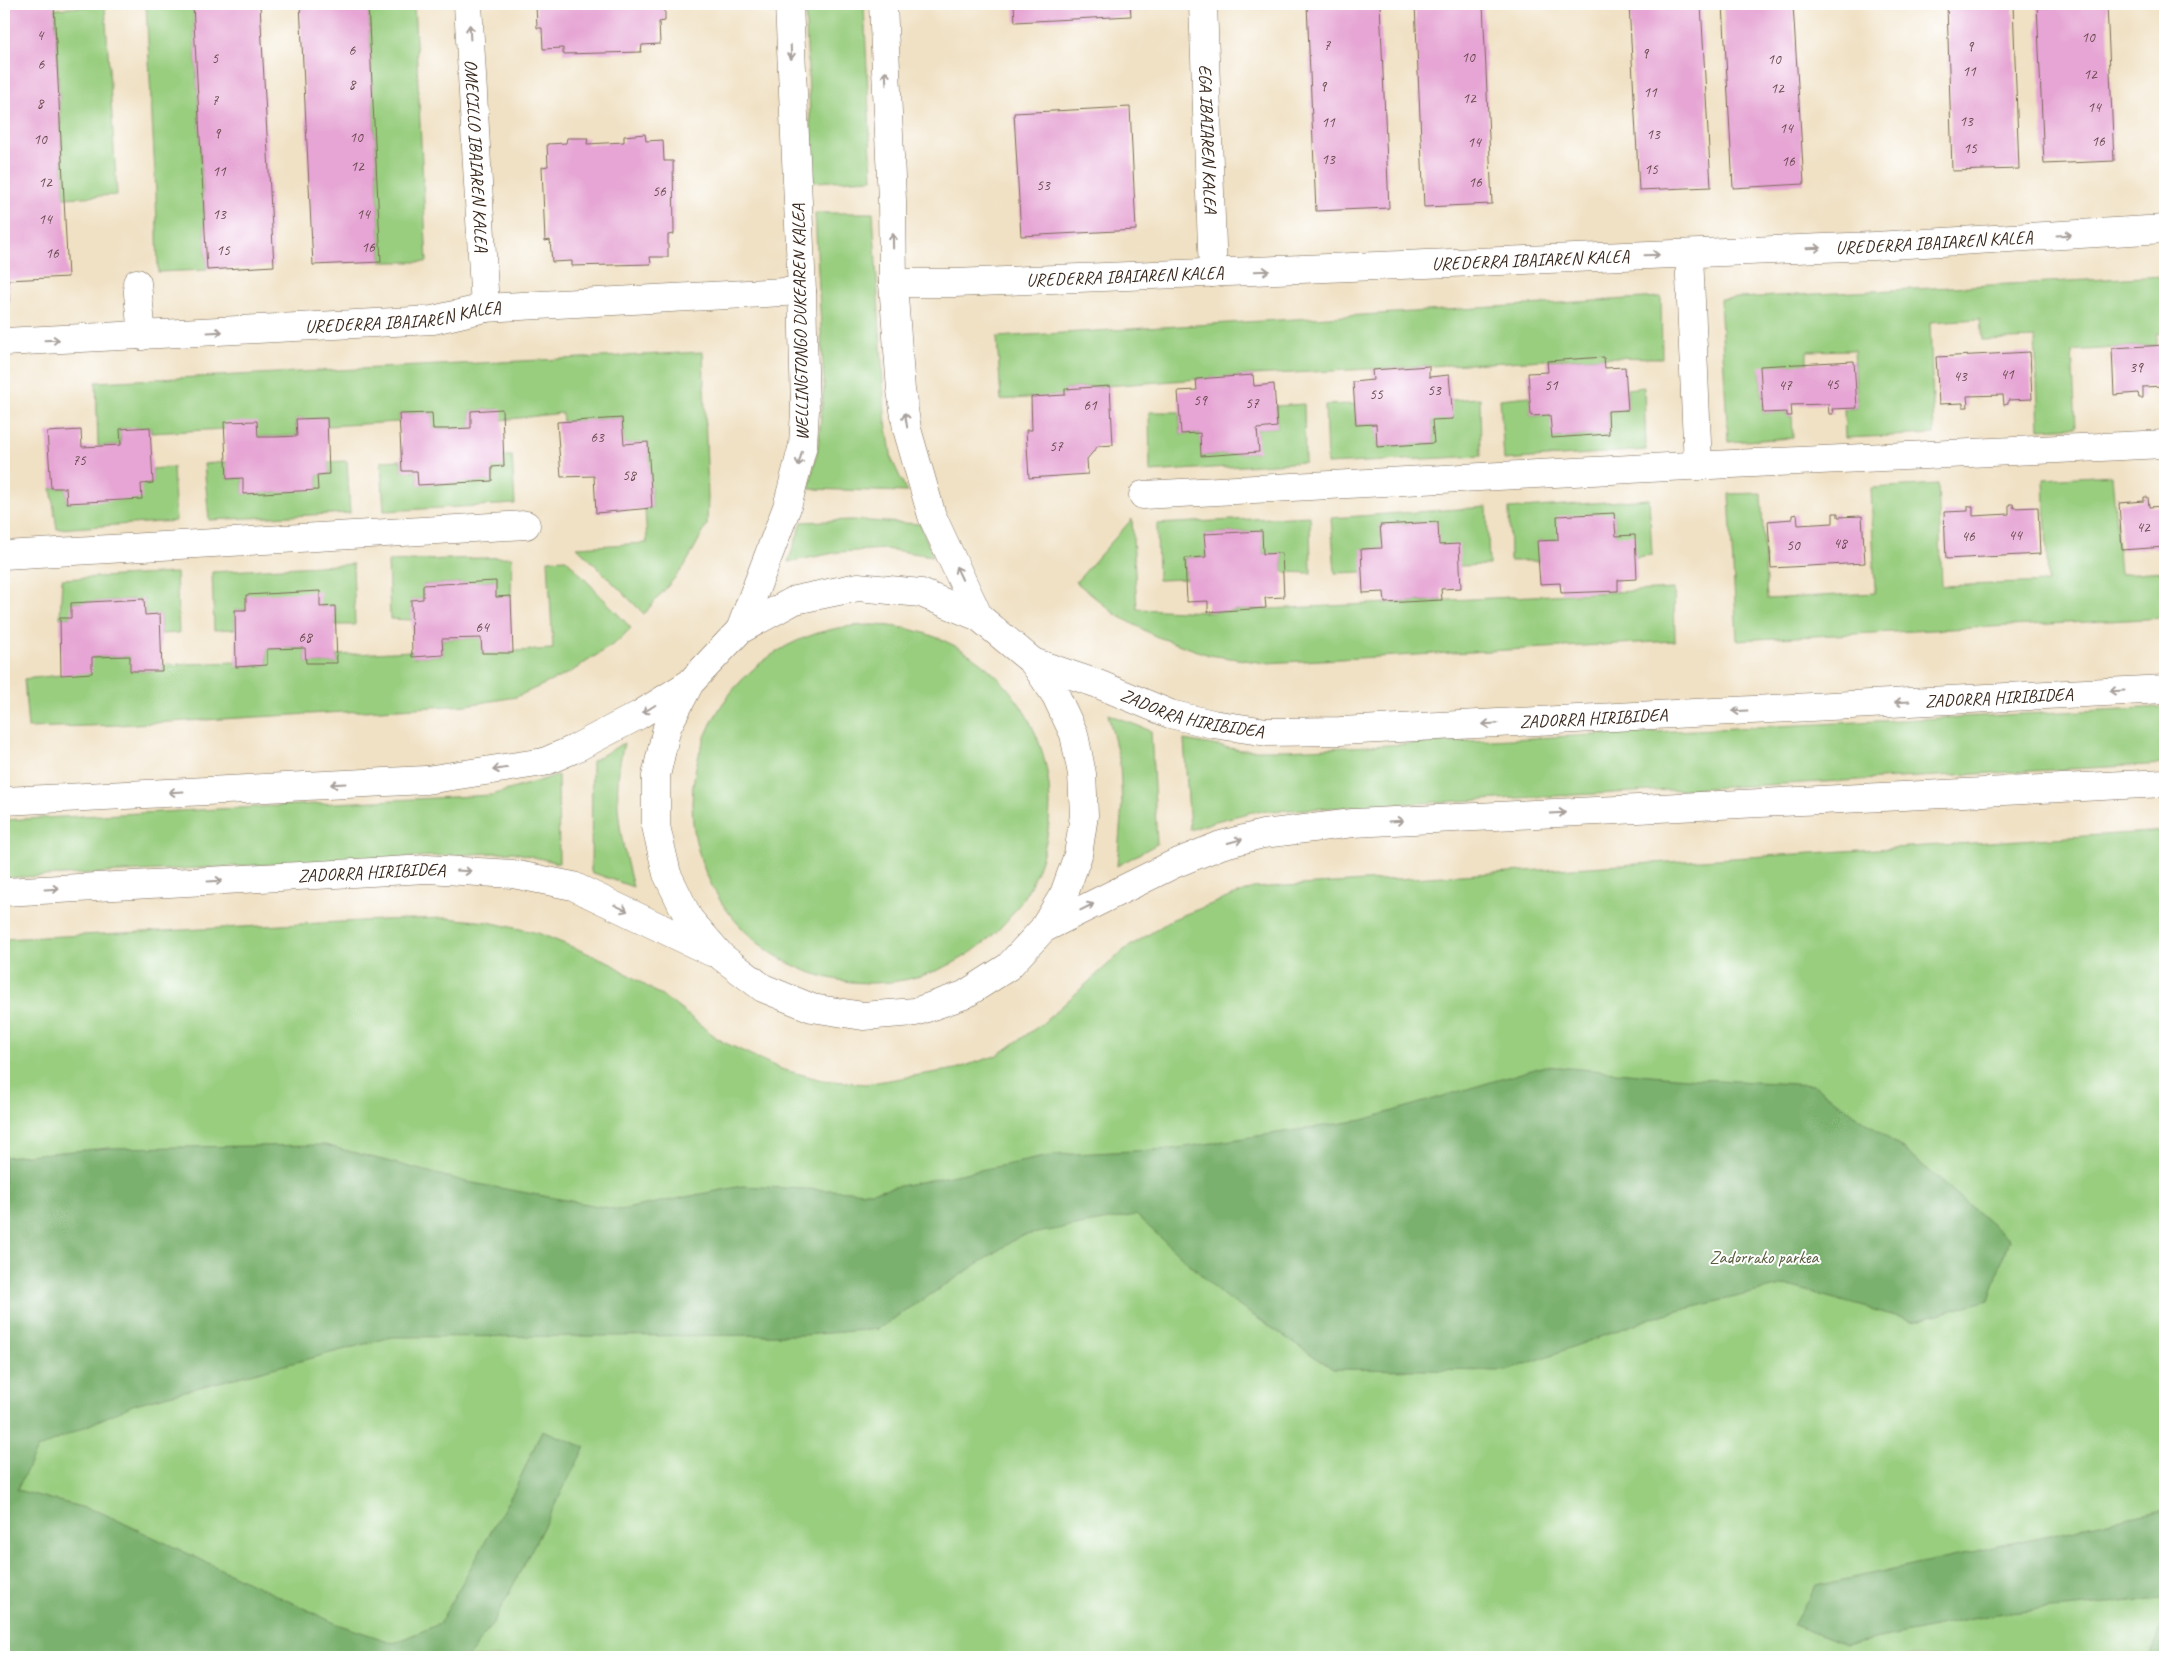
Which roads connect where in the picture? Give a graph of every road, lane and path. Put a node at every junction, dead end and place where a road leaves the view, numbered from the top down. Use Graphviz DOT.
graph roads {
  1 [pos="468,4"];
  2 [pos="789,4"];
  3 [pos="883,4"];
  4 [pos="1202,4"];
  5 [pos="2165,229"];
  6 [pos="1689,254"];
  7 [pos="1213,273"];
  8 [pos="137,283"];
  9 [pos="893,283"];
  10 [pos="802,291"];
  11 [pos="485,308"];
  12 [pos="142,336"];
  13 [pos="4,342"];
  14 [pos="2165,444"];
  15 [pos="1698,466"];
  16 [pos="1143,495"];
  17 [pos="526,525"];
  18 [pos="4,555"];
  19 [pos="979,617"];
  20 [pos="740,630"];
  21 [pos="1033,662"];
  22 [pos="690,683"];
  23 [pos="2165,689"];
  24 [pos="2165,783"];
  25 [pos="4,801"];
  26 [pos="4,892"];
  27 [pos="1043,929"];
  28 [pos="722,957"];
  11 -- 1 [label="street, OMECILLO IBAIAREN KALEA, one-way"];
  2 -- 10 [label="street, WELLINGTONGO DUKEAREN KALEA, one-way"];
  9 -- 3 [label="street, one-way"];
  4 -- 7 [label="street, EGA IBAIAREN KALEA"];
  6 -- 5 [label="street, UREDERRA IBAIAREN KALEA, one-way"];
  7 -- 6 [label="street, UREDERRA IBAIAREN KALEA, one-way"];
  6 -- 15 [label="street"];
  7 -- 9 [label="street, UREDERRA IBAIAREN KALEA"];
  8 -- 12 [label="street"];
  19 -- 9 [label="street, one-way"];
  10 -- 11 [label="street, UREDERRA IBAIAREN KALEA"];
  10 -- 20 [label="street, WELLINGTONGO DUKEAREN KALEA, one-way"];
  12 -- 11 [label="street, UREDERRA IBAIAREN KALEA, one-way"];
  13 -- 12 [label="street, UREDERRA IBAIAREN KALEA, one-way"];
  14 -- 15 [label="street"];
  15 -- 16 [label="street"];
  17 -- 18 [label="street"];
  19 -- 20 [label="street"];
  19 -- 21 [label="street"];
  20 -- 22 [label="street"];
  23 -- 21 [label="street, ZADORRA HIRIBIDEA, one-way"];
  21 -- 27 [label="street"];
  22 -- 25 [label="street, one-way"];
  22 -- 28 [label="street"];
  27 -- 24 [label="street, one-way"];
  26 -- 28 [label="street, ZADORRA HIRIBIDEA, one-way"];
  27 -- 28 [label="street"];
}
